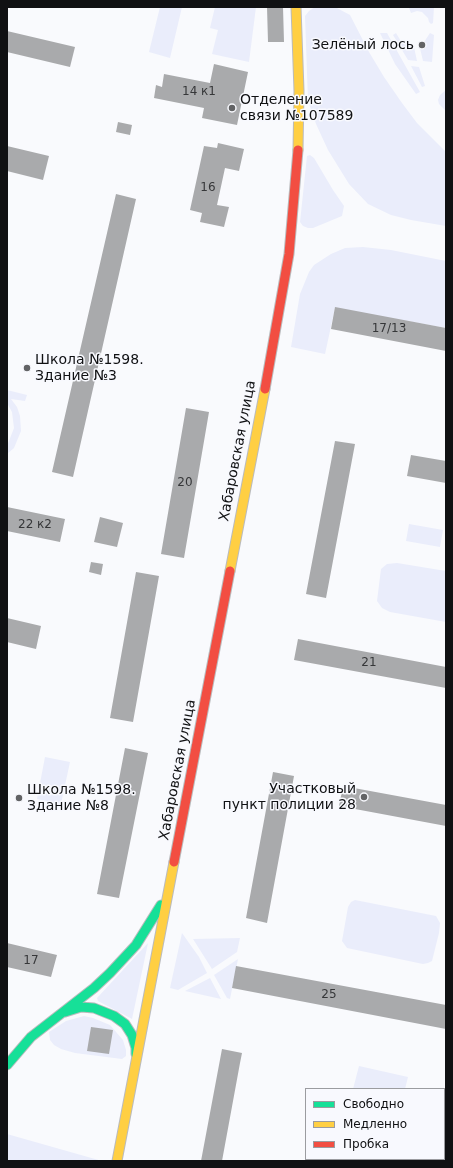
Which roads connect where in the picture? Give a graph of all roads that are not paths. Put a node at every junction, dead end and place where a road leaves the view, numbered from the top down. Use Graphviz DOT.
graph roads {
  1 [pos="296,7"];
  2 [pos="302,7"];
  3 [pos="296,24"];
  4 [pos="171,881"];
  5 [pos="60,1014"];
  6 [pos="31,1037"];
  7 [pos="7,1050"];
  8 [pos="136,1060"];
  9 [pos="7,1065"];
  10 [pos="117,1161"];
  1 -- 3 [label="main road, Хабаровская улица"];
  2 -- 3 [label="main road, Хабаровская улица"];
  3 -- 4 [label="main road, Хабаровская улица"];
  4 -- 5 [label="main road, Хабаровская улица"];
  4 -- 8 [label="main road, Хабаровская улица"];
  5 -- 6 [label="main road, Хабаровская улица"];
  5 -- 8 [label="main road"];
  6 -- 7 [label="main road"];
  6 -- 9 [label="main road, Хабаровская улица"];
  8 -- 10 [label="main road, Хабаровская улица"];
}
